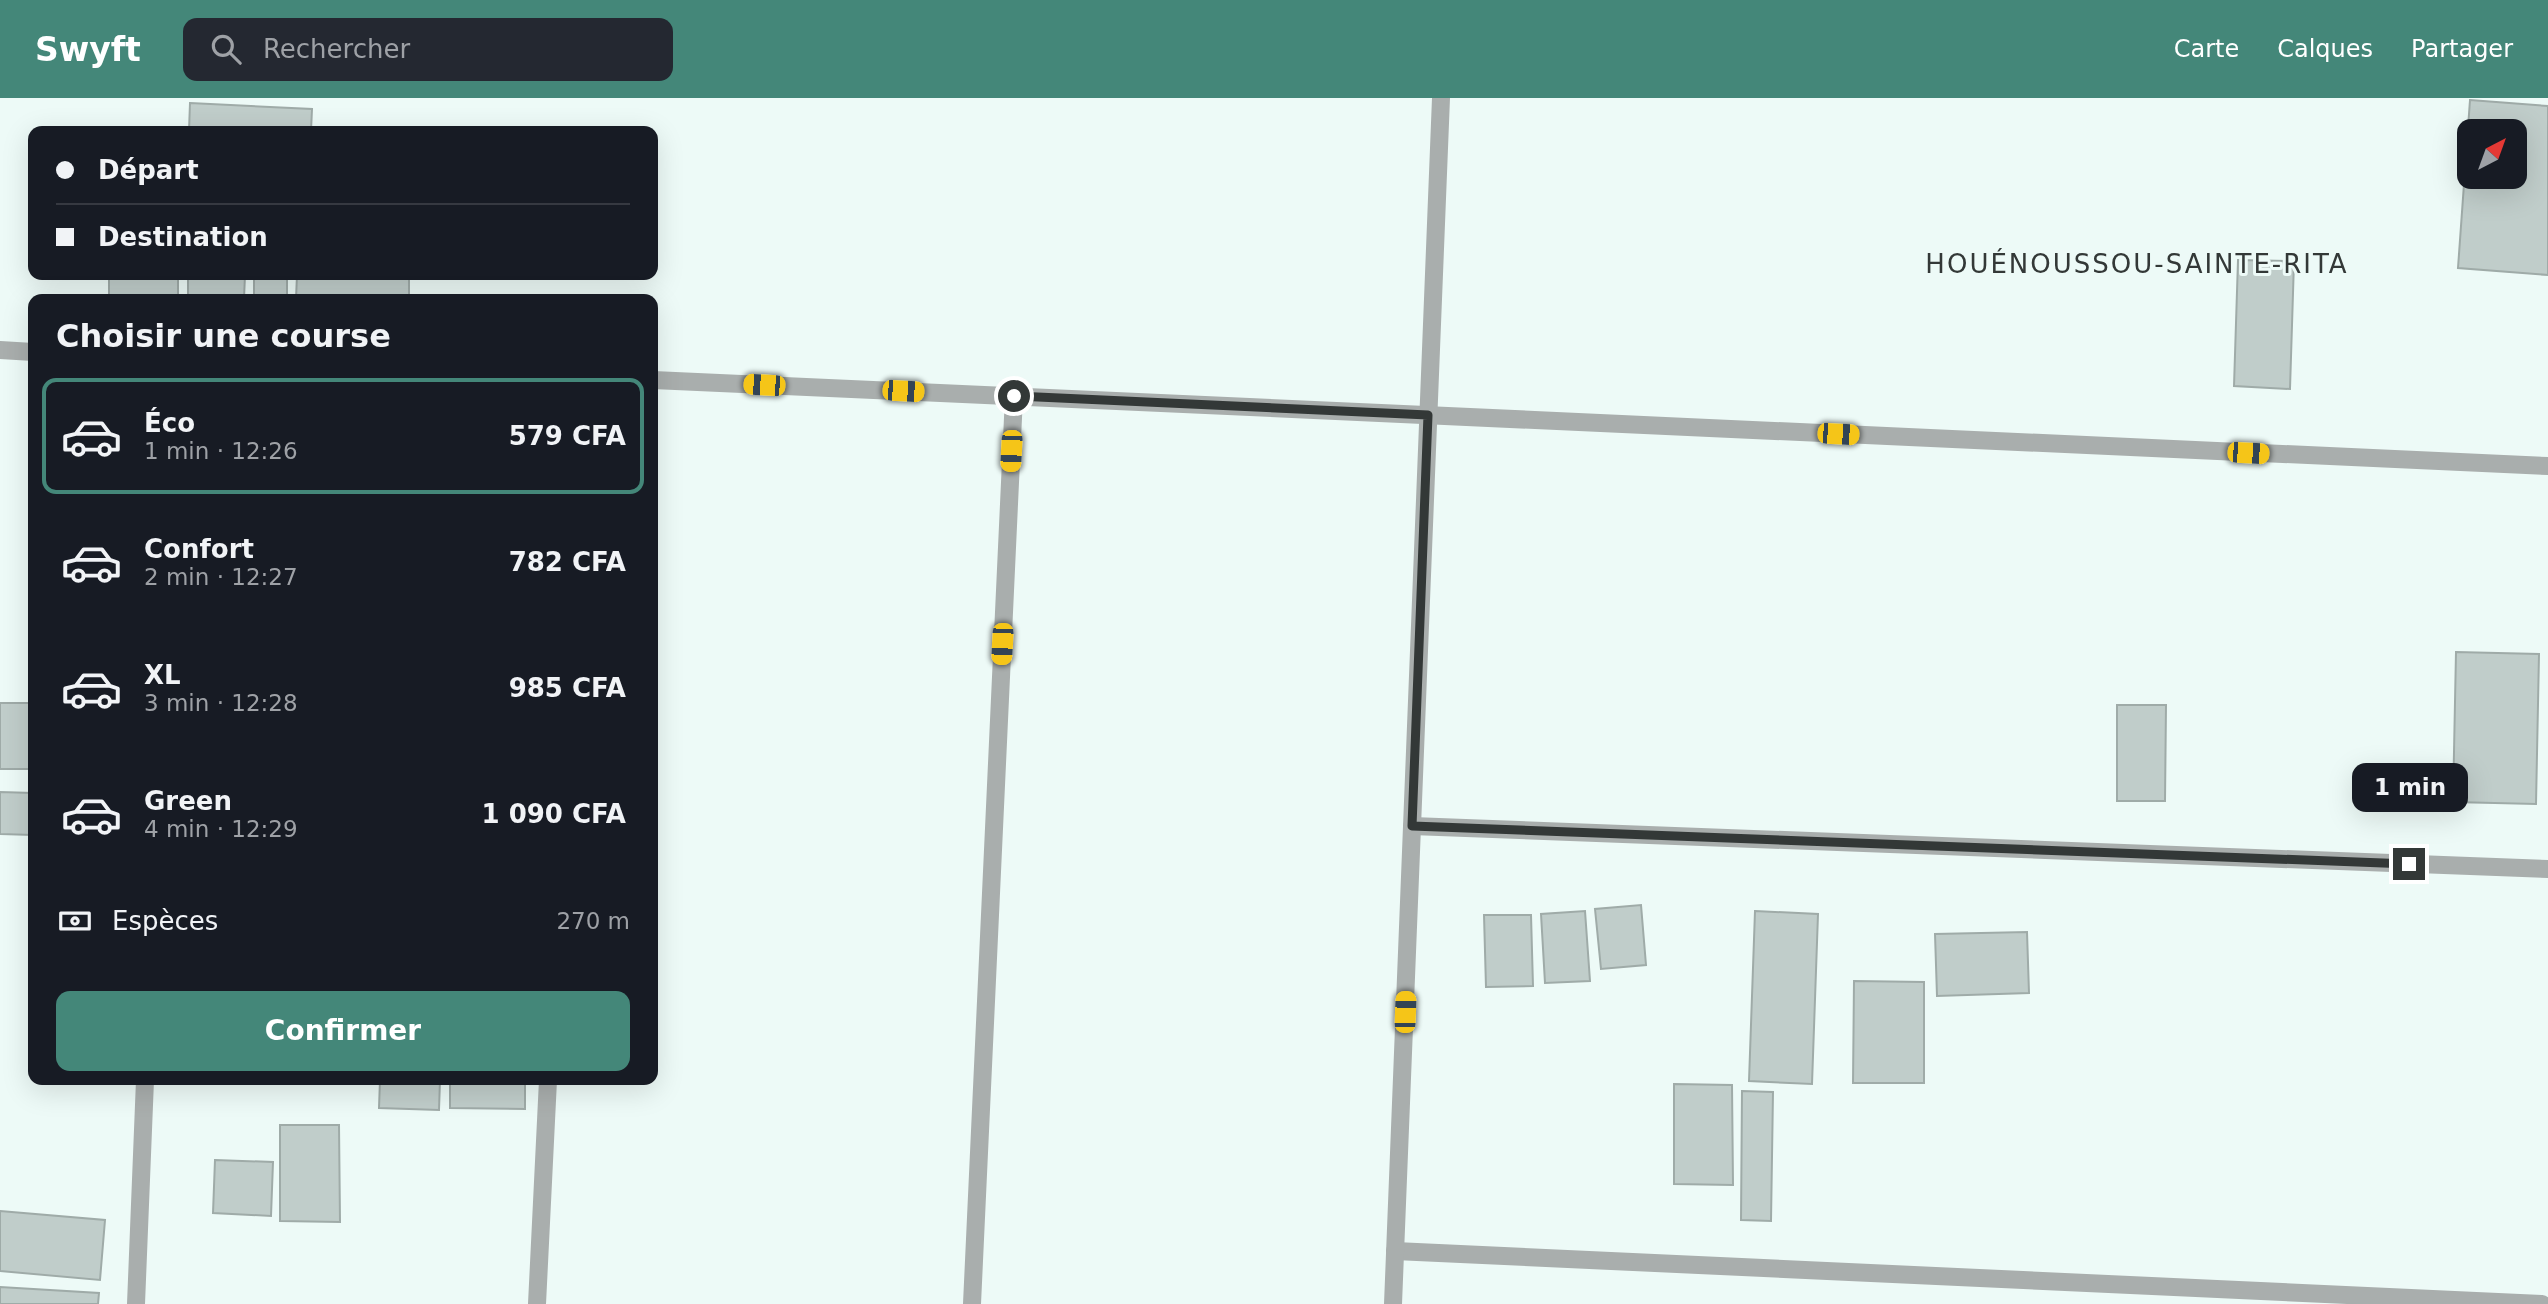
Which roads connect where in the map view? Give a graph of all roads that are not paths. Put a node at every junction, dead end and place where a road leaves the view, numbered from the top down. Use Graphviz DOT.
graph roads {
  1 [pos="1441,98"];
  2 [pos="0,350"];
  3 [pos="28,352"];
  4 [pos="658,380"];
  5 [pos="1014,396"];
  6 [pos="1428,415"];
  7 [pos="2548,466"];
  8 [pos="1412,826"];
  9 [pos="2548,869"];
  10 [pos="145,1085"];
  11 [pos="548,1085"];
  12 [pos="1395,1251"];
  13 [pos="136,1304"];
  14 [pos="537,1304"];
  15 [pos="972,1304"];
  16 [pos="1393,1304"];
  17 [pos="2543,1304"];
  1 -- 6 [label="street"];
  2 -- 3 [label="street"];
  4 -- 5 [label="street"];
  5 -- 6 [label="street"];
  5 -- 15 [label="street"];
  6 -- 7 [label="street"];
  6 -- 8 [label="street"];
  8 -- 9 [label="street"];
  8 -- 12 [label="street"];
  10 -- 13 [label="street"];
  11 -- 14 [label="street"];
  12 -- 16 [label="street"];
  12 -- 17 [label="street"];
}
